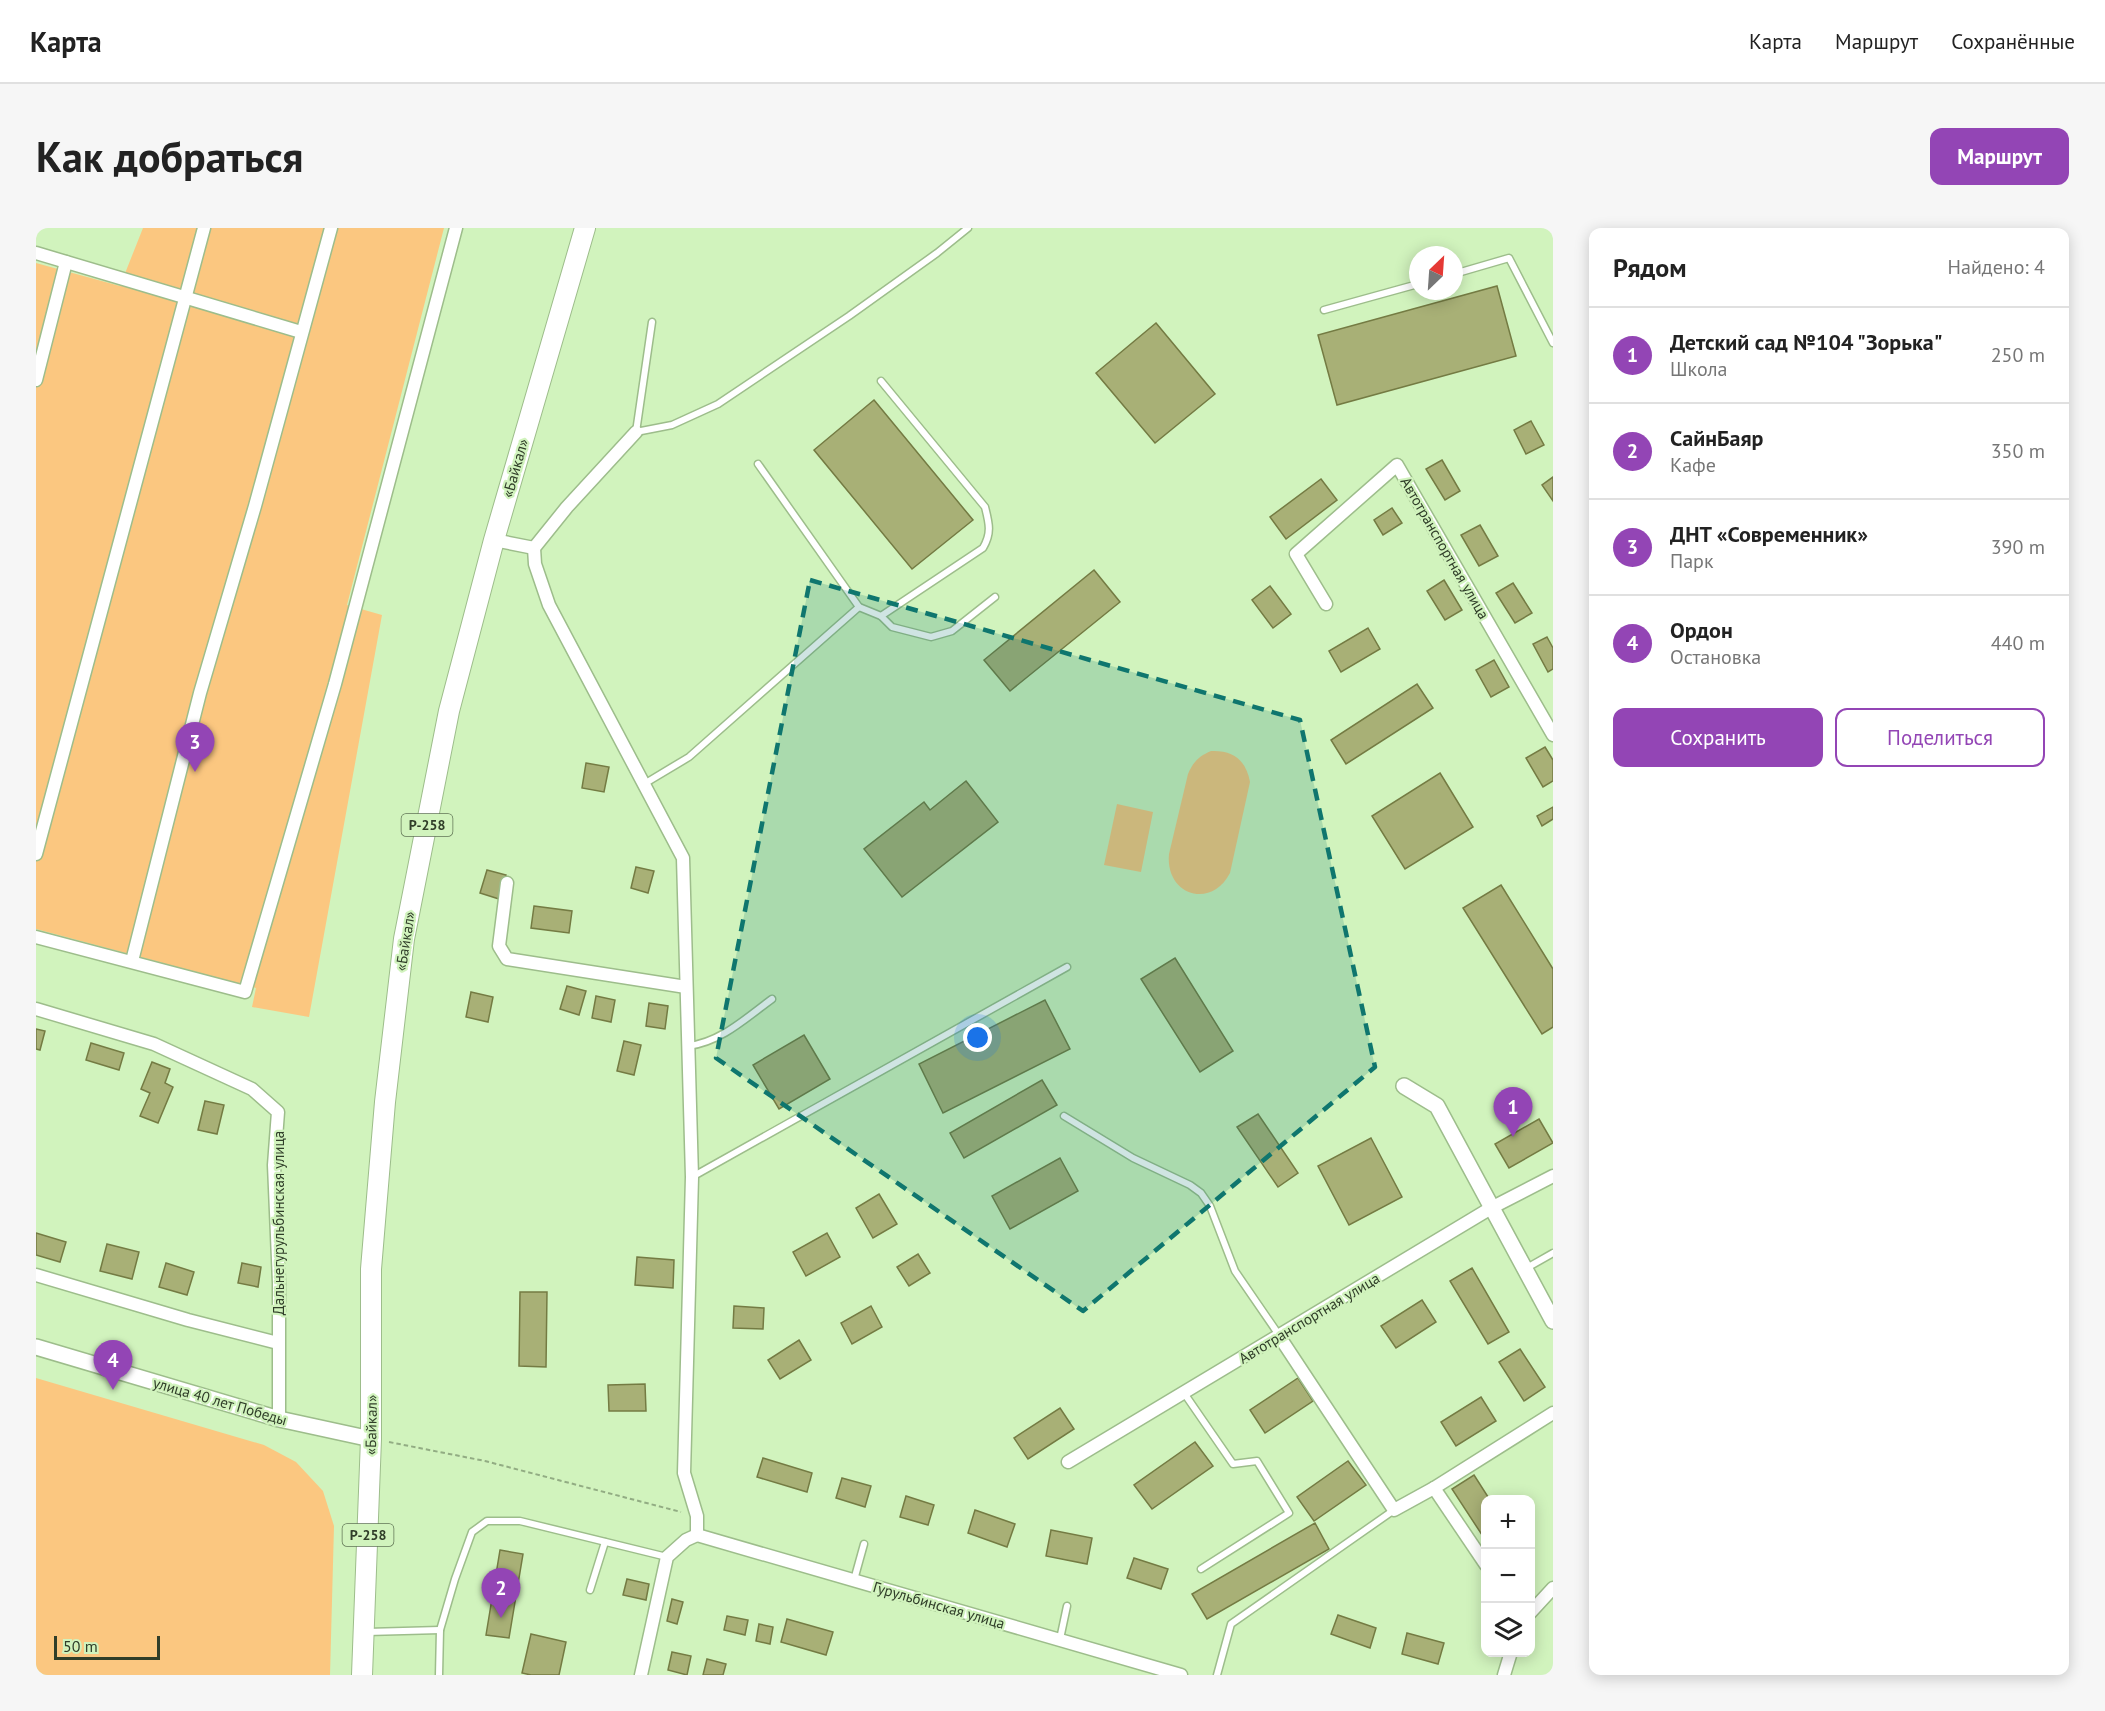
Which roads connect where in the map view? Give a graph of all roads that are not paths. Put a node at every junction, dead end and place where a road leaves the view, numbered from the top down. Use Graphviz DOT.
graph roads {
  1 [pos="204,228"];
  2 [pos="331,228"];
  3 [pos="456,228"];
  4 [pos="585,228"];
  5 [pos="968,228"];
  6 [pos="36,253"];
  7 [pos="66,262"];
  8 [pos="1463,271"];
  9 [pos="1409,286"];
  10 [pos="186,298"];
  11 [pos="1324,310"];
  12 [pos="652,322"];
  13 [pos="301,333"];
  14 [pos="1553,343"];
  15 [pos="36,380"];
  16 [pos="881,381"];
  17 [pos="636,432"];
  18 [pos="758,464"];
  19 [pos="494,540"];
  20 [pos="534,548"];
  21 [pos="995,597"];
  22 [pos="1326,604"];
  23 [pos="859,608"];
  24 [pos="881,616"];
  25 [pos="1553,735"];
  26 [pos="644,784"];
  27 [pos="36,854"];
  28 [pos="507,883"];
  29 [pos="36,937"];
  30 [pos="132,961"];
  31 [pos="1067,967"];
  32 [pos="686,987"];
  33 [pos="772,999"];
  34 [pos="36,1009"];
  35 [pos="688,1046"];
  36 [pos="1404,1086"];
  37 [pos="1064,1116"];
  38 [pos="1553,1176"];
  39 [pos="692,1177"];
  40 [pos="1491,1208"];
  41 [pos="1553,1253"];
  42 [pos="1525,1269"];
  43 [pos="36,1275"];
  44 [pos="1553,1321"];
  45 [pos="1279,1336"];
  46 [pos="278,1343"];
  47 [pos="36,1347"];
  48 [pos="1184,1393"];
  49 [pos="1553,1413"];
  50 [pos="279,1419"];
  51 [pos="371,1439"];
  52 [pos="1068,1462"];
  53 [pos="1434,1488"];
  54 [pos="1394,1510"];
  55 [pos="697,1535"];
  56 [pos="605,1542"];
  57 [pos="864,1544"];
  58 [pos="667,1557"];
  59 [pos="1481,1559"];
  60 [pos="1201,1569"];
  61 [pos="854,1580"];
  62 [pos="1553,1587"];
  63 [pos="590,1590"];
  64 [pos="1067,1606"];
  65 [pos="1535,1607"];
  66 [pos="440,1630"];
  67 [pos="364,1632"];
  68 [pos="1060,1639"];
  69 [pos="1510,1657"];
  70 [pos="362,1675"];
  71 [pos="439,1675"];
  72 [pos="641,1675"];
  73 [pos="1181,1675"];
  74 [pos="1217,1675"];
  75 [pos="1504,1675"];
  1 -- 10 [label="street"];
  2 -- 13 [label="street"];
  3 -- 30 [label="street"];
  4 -- 19 [label="highway, «Байкал» / Р-258"];
  5 -- 17 [label="lane"];
  6 -- 7 [label="street"];
  7 -- 10 [label="street"];
  7 -- 15 [label="street"];
  8 -- 14 [label="lane"];
  9 -- 11 [label="lane"];
  10 -- 13 [label="street"];
  10 -- 27 [label="street"];
  12 -- 17 [label="lane"];
  13 -- 30 [label="street"];
  16 -- 24 [label="lane"];
  17 -- 20 [label="street"];
  18 -- 23 [label="lane"];
  19 -- 20 [label="street"];
  19 -- 51 [label="highway, «Байкал» / Р-258"];
  20 -- 26 [label="street"];
  21 -- 24 [label="lane"];
  22 -- 25 [label="street, Автотранспортная улица"];
  23 -- 24 [label="lane"];
  23 -- 26 [label="lane"];
  26 -- 32 [label="street"];
  28 -- 32 [label="street"];
  29 -- 30 [label="street"];
  31 -- 39 [label="lane"];
  32 -- 35 [label="street"];
  33 -- 35 [label="lane"];
  34 -- 46 [label="street, Дальнегурульбинская улица"];
  35 -- 39 [label="street"];
  36 -- 40 [label="street"];
  37 -- 45 [label="lane"];
  38 -- 40 [label="street, Автотранспортная улица"];
  39 -- 55 [label="street"];
  40 -- 42 [label="street"];
  40 -- 45 [label="street, Автотранспортная улица"];
  41 -- 42 [label="lane"];
  42 -- 44 [label="street"];
  43 -- 46 [label="street"];
  45 -- 48 [label="street, Автотранспортная улица"];
  45 -- 54 [label="street"];
  46 -- 50 [label="street, Дальнегурульбинская улица"];
  47 -- 50 [label="street, улица 40 лет Победы"];
  48 -- 52 [label="street, Автотранспортная улица"];
  48 -- 60 [label="lane"];
  49 -- 53 [label="street"];
  50 -- 51 [label="street, улица 40 лет Победы"];
  51 -- 67 [label="highway, «Байкал» / Р-258"];
  53 -- 54 [label="street"];
  53 -- 59 [label="street"];
  54 -- 74 [label="lane"];
  55 -- 58 [label="street"];
  55 -- 61 [label="street, Гурульбинская улица"];
  56 -- 58 [label="lane"];
  56 -- 63 [label="lane"];
  56 -- 66 [label="lane"];
  57 -- 61 [label="lane"];
  58 -- 72 [label="street"];
  61 -- 68 [label="street, Гурульбинская улица"];
  62 -- 65 [label="street"];
  64 -- 68 [label="lane"];
  66 -- 67 [label="lane"];
  66 -- 71 [label="lane"];
  67 -- 70 [label="highway, «Байкал» / Р-258"];
  68 -- 73 [label="street, Гурульбинская улица"];
  69 -- 75 [label="street"];
}
